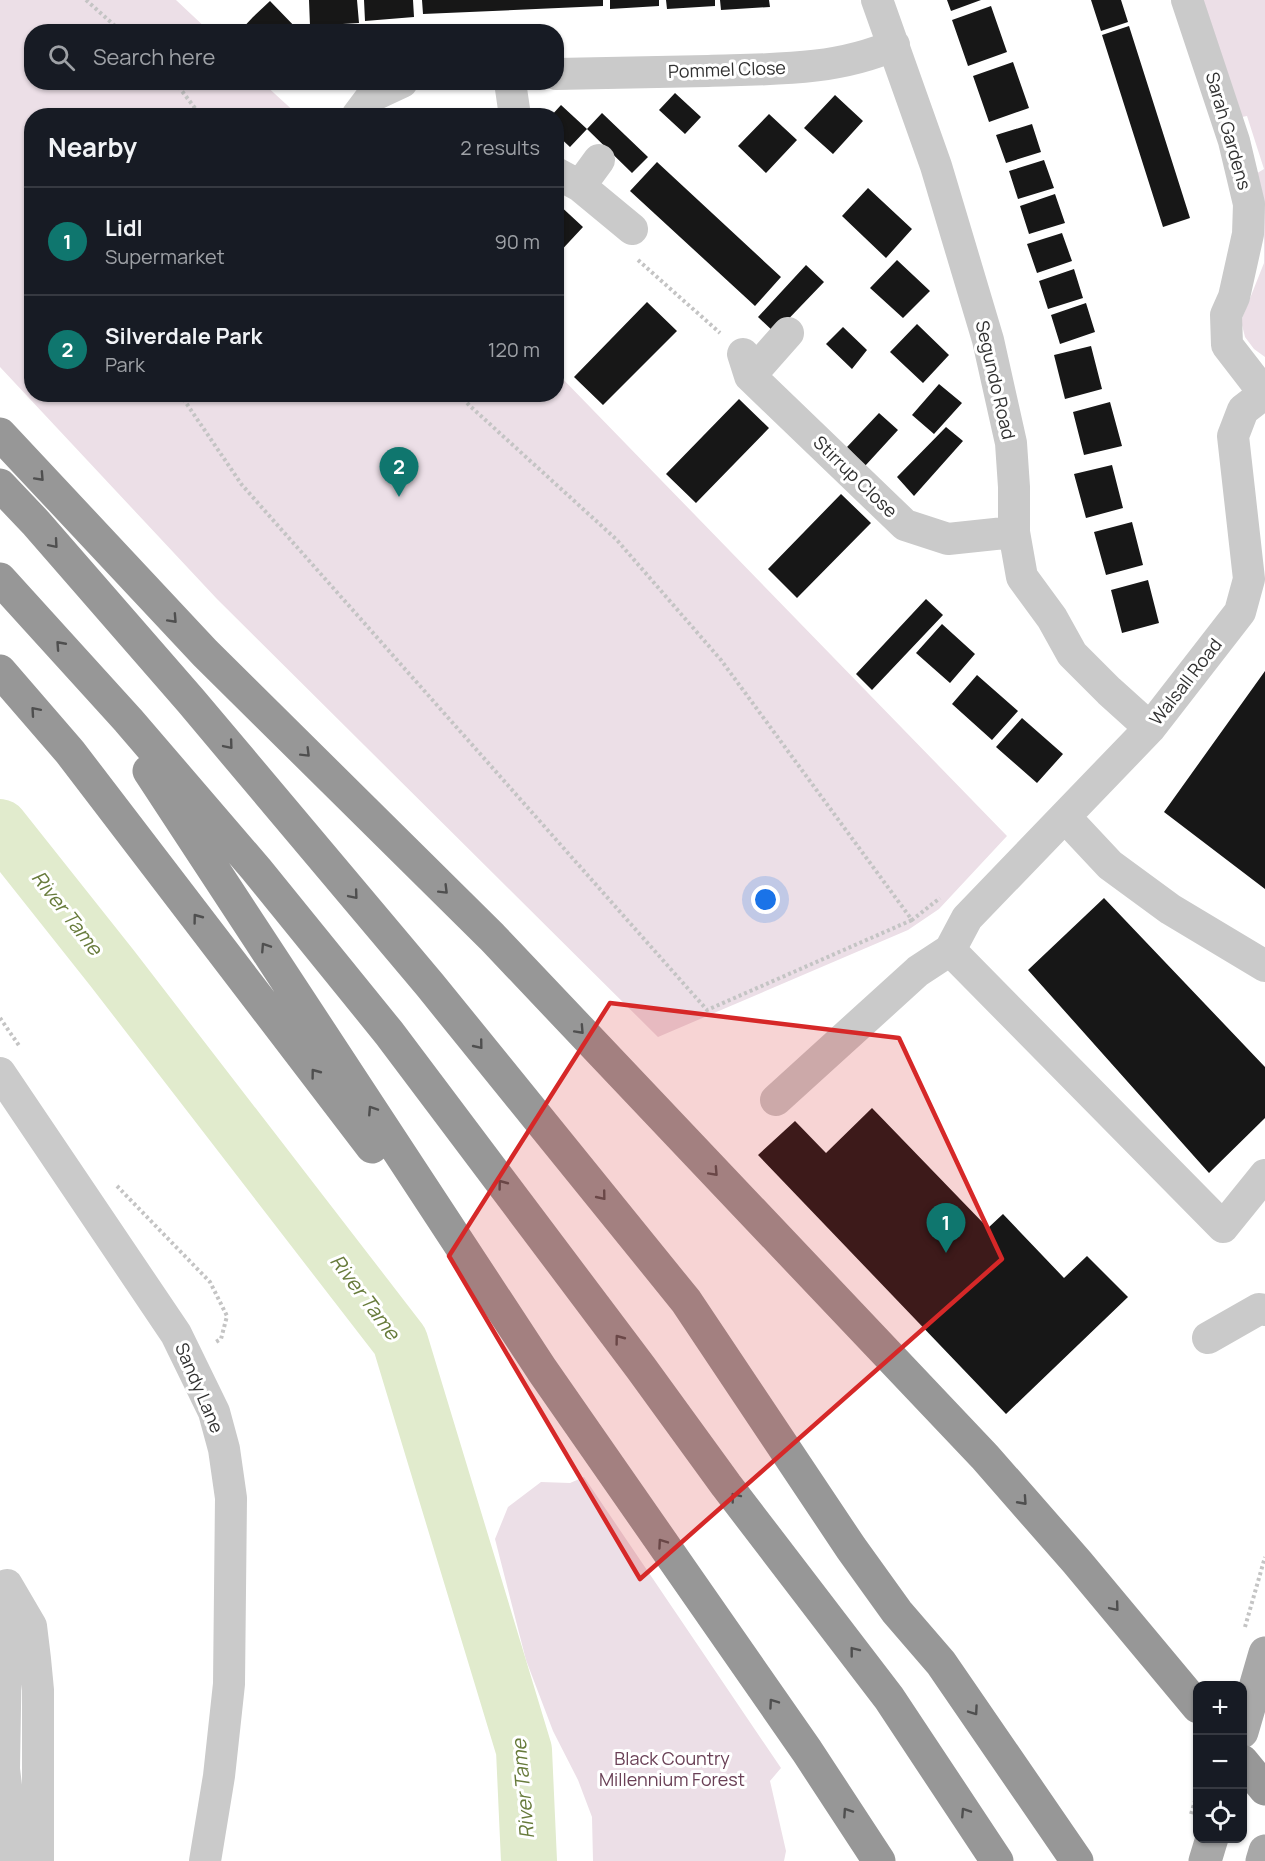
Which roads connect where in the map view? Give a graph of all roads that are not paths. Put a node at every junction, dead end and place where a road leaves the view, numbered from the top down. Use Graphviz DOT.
graph roads {
  1 [pos="877,0"];
  2 [pos="1187,0"];
  3 [pos="894,45"];
  4 [pos="564,74"];
  5 [pos="382,90"];
  6 [pos="511,90"];
  7 [pos="361,98"];
  8 [pos="514,108"];
  9 [pos="599,160"];
  10 [pos="568,180"];
  11 [pos="632,229"];
  12 [pos="788,333"];
  13 [pos="1264,393"];
  14 [pos="0,434"];
  15 [pos="0,485"];
  16 [pos="1014,532"];
  17 [pos="0,579"];
  18 [pos="1257,584"];
  19 [pos="0,671"];
  20 [pos="84,672"];
  21 [pos="1150,728"];
  22 [pos="1065,818"];
  23 [pos="950,950"];
  24 [pos="1265,966"];
  25 [pos="0,1073"];
  26 [pos="776,1100"];
  27 [pos="1265,1175"];
  28 [pos="1265,1310"];
  29 [pos="1208,1338"];
  30 [pos="542,1370"];
  31 [pos="31,1626"];
  32 [pos="1255,1642"];
  33 [pos="1247,1697"];
  34 [pos="1193,1702"];
  35 [pos="1247,1767"];
  36 [pos="1265,1789"];
  37 [pos="1211,1843"];
  38 [pos="1265,1851"];
  39 [pos="15,1861"];
  40 [pos="38,1861"];
  41 [pos="57,1861"];
  42 [pos="205,1861"];
  43 [pos="879,1861"];
  44 [pos="997,1861"];
  45 [pos="1077,1861"];
  46 [pos="1205,1861"];
  47 [pos="1262,1861"];
  1 -- 3 [label="street, Segundo Road"];
  2 -- 13 [label="street, Sarah Gardens"];
  3 -- 4 [label="street, Pommel Close"];
  3 -- 16 [label="street, Segundo Road"];
  5 -- 7 [label="street"];
  6 -- 8 [label="street"];
  9 -- 10 [label="street"];
  10 -- 11 [label="street"];
  12 -- 16 [label="street, Stirrup Close"];
  13 -- 18 [label="street, Walsall Road"];
  14 -- 34 [label="highway, one-way"];
  15 -- 45 [label="highway, one-way"];
  16 -- 21 [label="street, Segundo Road"];
  20 -- 17 [label="highway, one-way"];
  18 -- 21 [label="street, Walsall Road"];
  30 -- 19 [label="highway, one-way"];
  30 -- 20 [label="highway, one-way"];
  44 -- 20 [label="highway, one-way"];
  21 -- 22 [label="street, Walsall Road"];
  22 -- 23 [label="street, Walsall Road"];
  22 -- 24 [label="street"];
  23 -- 26 [label="street"];
  23 -- 27 [label="street"];
  25 -- 42 [label="street, Sandy Lane"];
  28 -- 29 [label="street"];
  43 -- 30 [label="highway, one-way"];
  31 -- 39 [label="street"];
  31 -- 40 [label="street"];
  31 -- 41 [label="street"];
  32 -- 33 [label="main road"];
  35 -- 36 [label="highway"];
  37 -- 46 [label="main road"];
  38 -- 47 [label="main road"];
}
